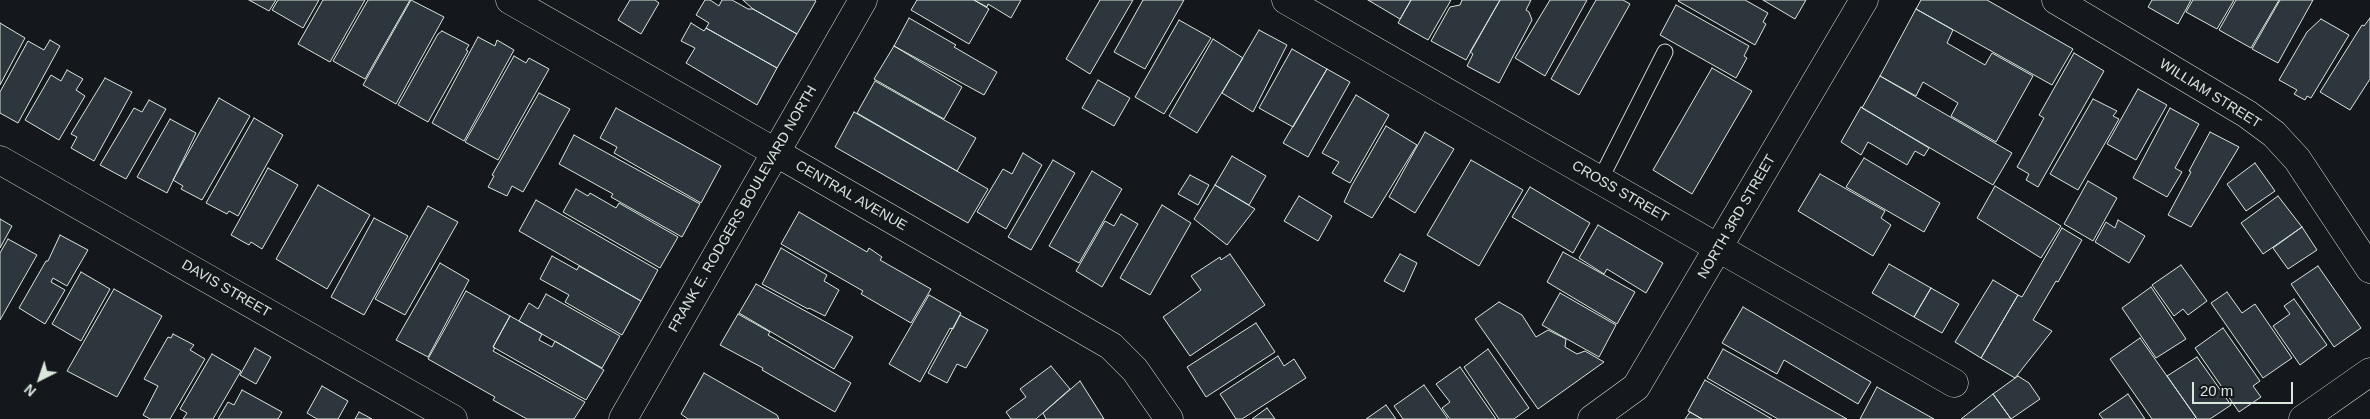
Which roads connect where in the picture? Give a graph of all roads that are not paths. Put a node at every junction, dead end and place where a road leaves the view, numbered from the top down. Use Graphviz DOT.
graph roads {
  1 [pos="510,0"];
  2 [pos="864,0"];
  3 [pos="1286,0"];
  4 [pos="1864,0"];
  5 [pos="2056,0"];
  6 [pos="1664,52"];
  7 [pos="775,152"];
  8 [pos="0,160"];
  9 [pos="1600,180"];
  10 [pos="1718,250"];
  11 [pos="2370,269"];
  12 [pos="2370,372"];
  13 [pos="1954,383"];
  14 [pos="453,419"];
  15 [pos="623,419"];
  16 [pos="1169,419"];
  17 [pos="1592,419"];
  18 [pos="2304,419"];
  1 -- 7 [label="street, CENTRAL AVENUE"];
  2 -- 7 [label="street, FRANK E. RODGERS BOULEVARD NORTH"];
  3 -- 9 [label="street, CROSS STREET"];
  4 -- 10 [label="street, NORTH 3RD STREET"];
  5 -- 11 [label="street, WILLIAM STREET"];
  6 -- 9 [label="lane"];
  7 -- 15 [label="street, FRANK E. RODGERS BOULEVARD NORTH"];
  7 -- 16 [label="street, CENTRAL AVENUE"];
  8 -- 14 [label="street, DAVIS STREET"];
  9 -- 10 [label="street, CROSS STREET"];
  10 -- 13 [label="street, CROSS STREET"];
  10 -- 17 [label="street, NORTH 3RD STREET"];
  12 -- 18 [label="street"];
}
